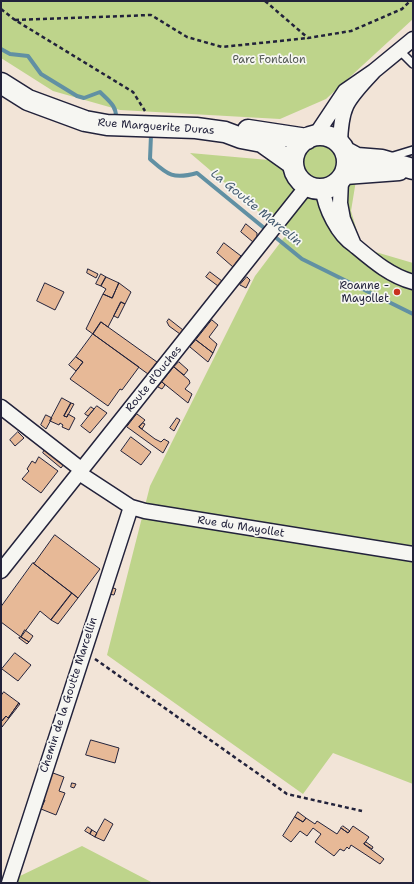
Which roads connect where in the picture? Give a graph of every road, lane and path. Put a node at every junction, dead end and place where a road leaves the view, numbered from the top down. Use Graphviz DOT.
graph roads {
  1 [pos="265,1"];
  2 [pos="410,1"];
  3 [pos="1,9"];
  4 [pos="15,20"];
  5 [pos="308,38"];
  6 [pos="413,39"];
  7 [pos="400,51"];
  8 [pos="413,64"];
  9 [pos="374,71"];
  10 [pos="1,83"];
  11 [pos="148,127"];
  12 [pos="225,132"];
  13 [pos="311,137"];
  14 [pos="343,148"];
  15 [pos="413,150"];
  16 [pos="382,160"];
  17 [pos="293,164"];
  18 [pos="343,177"];
  19 [pos="315,188"];
  20 [pos="354,244"];
  21 [pos="413,282"];
  22 [pos="1,407"];
  23 [pos="80,472"];
  24 [pos="131,507"];
  25 [pos="413,554"];
  26 [pos="1,571"];
  27 [pos="84,651"];
  28 [pos="362,812"];
  29 [pos="9,883"];
  1 -- 5 [label="path"];
  2 -- 5 [label="path"];
  3 -- 4 [label="path"];
  4 -- 5 [label="path"];
  4 -- 11 [label="path"];
  6 -- 7 [label="street"];
  7 -- 8 [label="lane"];
  7 -- 9 [label="street"];
  9 -- 13 [label="street"];
  9 -- 14 [label="street"];
  10 -- 11 [label="main road, Rue Marguerite Duras"];
  11 -- 12 [label="main road, Rue Marguerite Duras"];
  12 -- 13 [label="main road, Rue Marguerite Duras"];
  12 -- 17 [label="main road, Rue Marguerite Duras"];
  13 -- 14 [label="main road"];
  13 -- 17 [label="main road"];
  14 -- 16 [label="main road"];
  14 -- 18 [label="main road"];
  15 -- 16 [label="lane"];
  16 -- 18 [label="main road"];
  17 -- 19 [label="main road"];
  18 -- 19 [label="main road"];
  18 -- 20 [label="street"];
  19 -- 20 [label="street"];
  19 -- 23 [label="street, Route d'Ouches"];
  20 -- 21 [label="street"];
  22 -- 23 [label="street, Rue du Mayollet"];
  23 -- 24 [label="street, Rue du Mayollet"];
  23 -- 26 [label="street, Route d'Ouches"];
  24 -- 25 [label="street, Rue du Mayollet"];
  24 -- 27 [label="street, Chemin de la Goutte Marcellin"];
  27 -- 28 [label="path"];
  27 -- 29 [label="street, Chemin de la Goutte Marcellin"];
}
